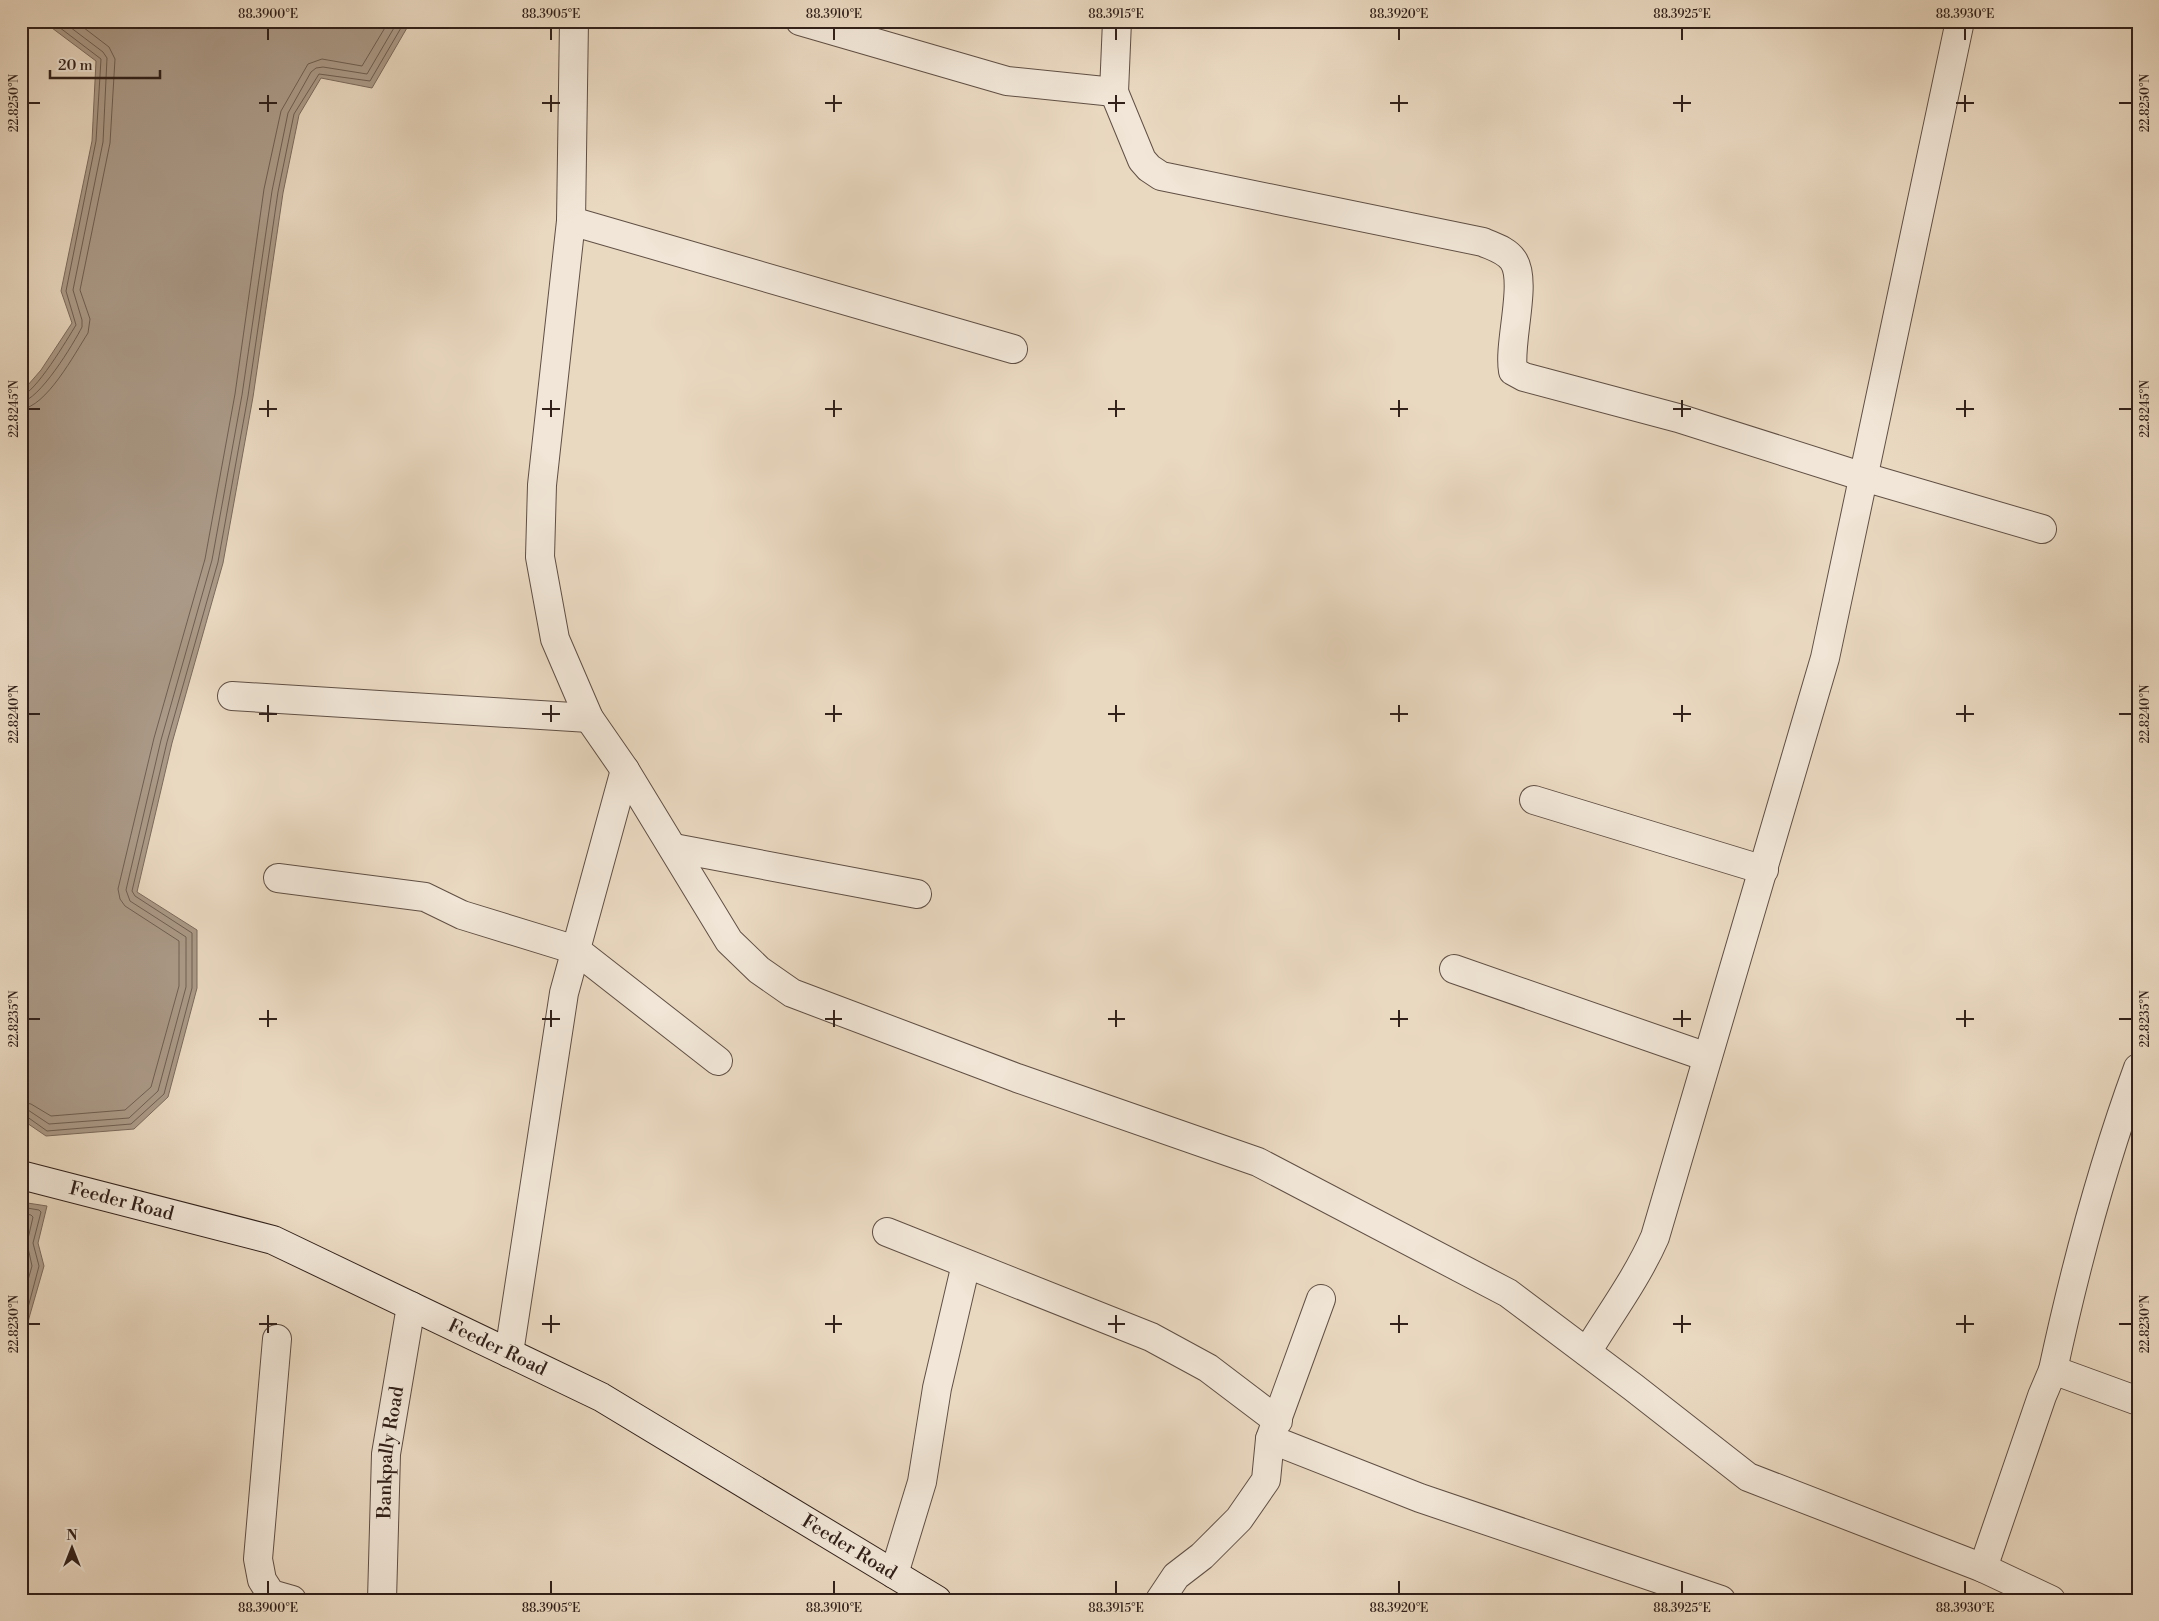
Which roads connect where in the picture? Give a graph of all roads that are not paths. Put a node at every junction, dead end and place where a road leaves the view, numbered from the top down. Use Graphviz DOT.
graph roads {
  1 [pos="574,21"];
  2 [pos="800,21"];
  3 [pos="1117,21"];
  4 [pos="1960,21"];
  5 [pos="1114,92"];
  6 [pos="571,221"];
  7 [pos="1014,349"];
  8 [pos="1864,478"];
  9 [pos="2042,529"];
  10 [pos="232,696"];
  11 [pos="589,718"];
  12 [pos="625,770"];
  13 [pos="1534,800"];
  14 [pos="674,848"];
  15 [pos="1764,870"];
  16 [pos="278,878"];
  17 [pos="917,894"];
  18 [pos="576,950"];
  19 [pos="1454,969"];
  20 [pos="1707,1056"];
  21 [pos="718,1061"];
  22 [pos="2138,1068"];
  23 [pos="21,1175"];
  24 [pos="887,1232"];
  25 [pos="966,1264"];
  26 [pos="1321,1299"];
  27 [pos="410,1306"];
  28 [pos="277,1339"];
  29 [pos="1587,1352"];
  30 [pos="509,1353"];
  31 [pos="2053,1370"];
  32 [pos="2138,1401"];
  33 [pos="1274,1430"];
  34 [pos="1983,1568"];
  35 [pos="894,1574"];
  36 [pos="292,1600"];
  37 [pos="382,1600"];
  38 [pos="937,1600"];
  39 [pos="1160,1600"];
  40 [pos="1721,1600"];
  41 [pos="2051,1600"];
  1 -- 6 [label="street"];
  2 -- 5 [label="street"];
  3 -- 5 [label="street"];
  4 -- 8 [label="street"];
  5 -- 8 [label="street"];
  6 -- 7 [label="street"];
  6 -- 11 [label="street"];
  8 -- 9 [label="street"];
  8 -- 15 [label="street"];
  10 -- 11 [label="street"];
  11 -- 12 [label="street"];
  12 -- 14 [label="street"];
  12 -- 18 [label="street"];
  13 -- 15 [label="street"];
  14 -- 17 [label="street"];
  14 -- 29 [label="street"];
  15 -- 20 [label="street"];
  16 -- 18 [label="street"];
  18 -- 21 [label="street"];
  18 -- 30 [label="street"];
  19 -- 20 [label="street"];
  20 -- 29 [label="street"];
  22 -- 31 [label="street"];
  23 -- 27 [label="street, Feeder Road"];
  24 -- 25 [label="street"];
  25 -- 33 [label="street"];
  25 -- 35 [label="street"];
  26 -- 33 [label="street"];
  27 -- 30 [label="street, Feeder Road"];
  27 -- 37 [label="street, Bankpally Road"];
  28 -- 36 [label="street"];
  29 -- 34 [label="street"];
  30 -- 35 [label="street, Feeder Road"];
  31 -- 32 [label="street"];
  31 -- 34 [label="street"];
  33 -- 39 [label="street"];
  33 -- 40 [label="street"];
  34 -- 41 [label="street"];
  35 -- 38 [label="street, Feeder Road"];
}
